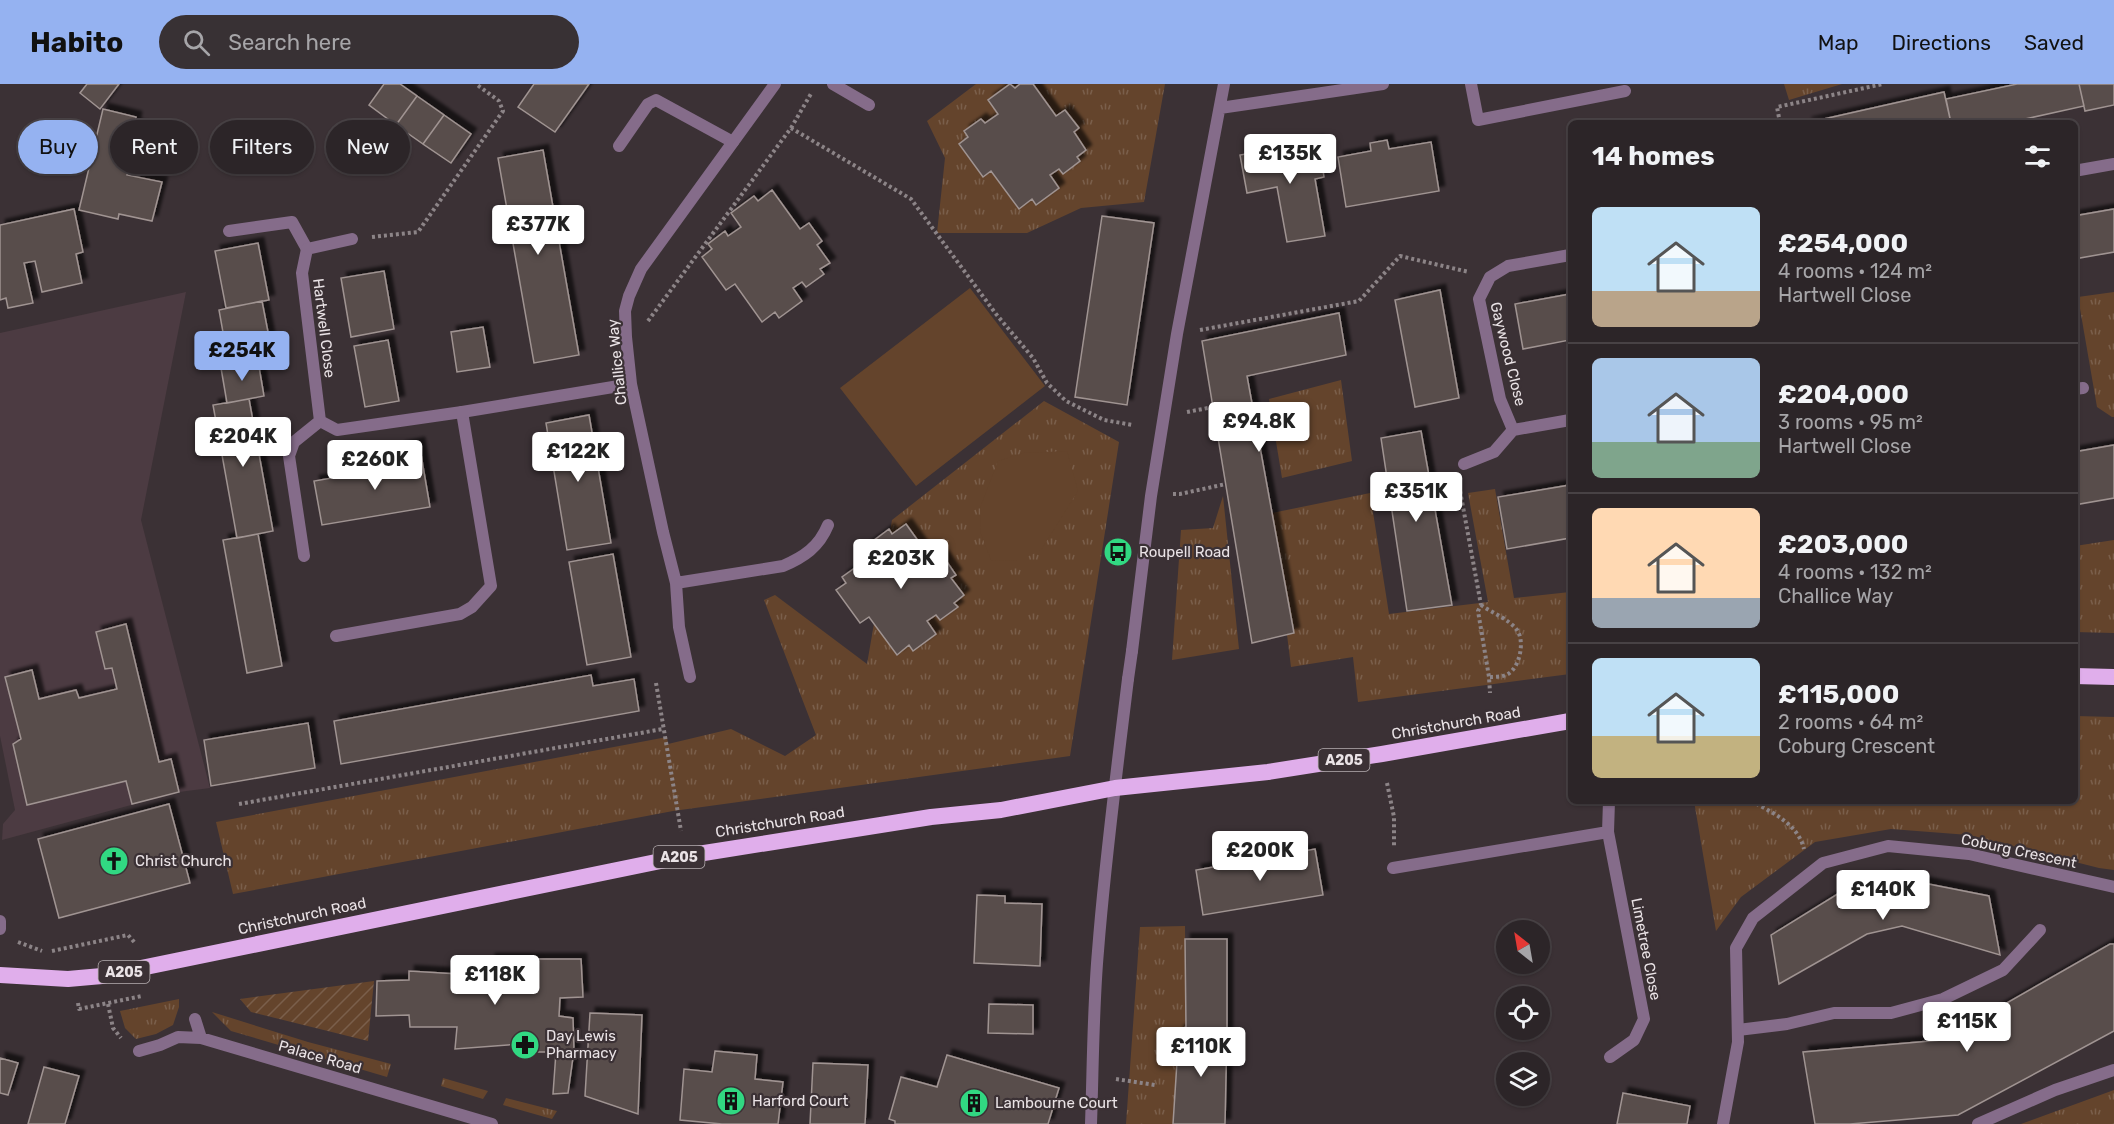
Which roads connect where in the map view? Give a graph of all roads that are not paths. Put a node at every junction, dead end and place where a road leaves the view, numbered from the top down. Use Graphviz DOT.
graph roads {
  1 [pos="775,84"];
  2 [pos="833,84"];
  3 [pos="1224,84"];
  4 [pos="1383,84"];
  5 [pos="1471,84"];
  6 [pos="1625,92"];
  7 [pos="869,105"];
  8 [pos="1220,108"];
  9 [pos="733,142"];
  10 [pos="619,146"];
  11 [pos="2114,164"];
  12 [pos="2078,170"];
  13 [pos="229,231"];
  14 [pos="352,239"];
  15 [pos="307,249"];
  16 [pos="1568,255"];
  17 [pos="632,384"];
  18 [pos="462,412"];
  19 [pos="1568,420"];
  20 [pos="320,421"];
  21 [pos="1513,430"];
  22 [pos="1464,464"];
  23 [pos="828,525"];
  24 [pos="304,556"];
  25 [pos="676,583"];
  26 [pos="336,636"];
  27 [pos="2078,676"];
  28 [pos="690,677"];
  29 [pos="2114,677"];
  30 [pos="1568,721"];
  31 [pos="1115,788"];
  32 [pos="1609,804"];
  33 [pos="1608,832"];
  34 [pos="1393,868"];
  35 [pos="2114,887"];
  36 [pos="0,921"];
  37 [pos="0,929"];
  38 [pos="2040,930"];
  39 [pos="0,975"];
  40 [pos="195,1019"];
  41 [pos="1738,1030"];
  42 [pos="201,1038"];
  43 [pos="138,1051"];
  44 [pos="1610,1058"];
  45 [pos="2114,1070"];
  46 [pos="492,1124"];
  47 [pos="1091,1124"];
  48 [pos="1724,1124"];
  49 [pos="1978,1124"];
  1 -- 9 [label="street, Challice Way"];
  2 -- 7 [label="street"];
  3 -- 8 [label="street"];
  4 -- 8 [label="street"];
  5 -- 6 [label="street"];
  8 -- 31 [label="street"];
  9 -- 10 [label="street"];
  9 -- 17 [label="street, Challice Way"];
  11 -- 12 [label="street"];
  13 -- 15 [label="street"];
  14 -- 15 [label="street"];
  15 -- 20 [label="street, Hartwell Close"];
  16 -- 21 [label="street, Gaywood Close"];
  17 -- 18 [label="street"];
  17 -- 25 [label="street, Challice Way"];
  18 -- 20 [label="street"];
  18 -- 26 [label="street"];
  19 -- 21 [label="street, Gaywood Close"];
  20 -- 24 [label="street"];
  21 -- 22 [label="street"];
  23 -- 25 [label="street"];
  25 -- 28 [label="street, Challice Way"];
  27 -- 29 [label="highway"];
  30 -- 31 [label="highway, Christchurch Road / A205"];
  31 -- 39 [label="highway, Christchurch Road / A205"];
  31 -- 47 [label="street"];
  32 -- 33 [label="street, Limetree Close"];
  33 -- 34 [label="street"];
  33 -- 44 [label="street, Limetree Close"];
  35 -- 41 [label="street, Coburg Crescent"];
  36 -- 37 [label="street"];
  38 -- 41 [label="street"];
  40 -- 42 [label="street"];
  41 -- 48 [label="street, Coburg Crescent"];
  42 -- 43 [label="street, Palace Road"];
  42 -- 46 [label="street, Palace Road"];
  45 -- 49 [label="street"];
}
